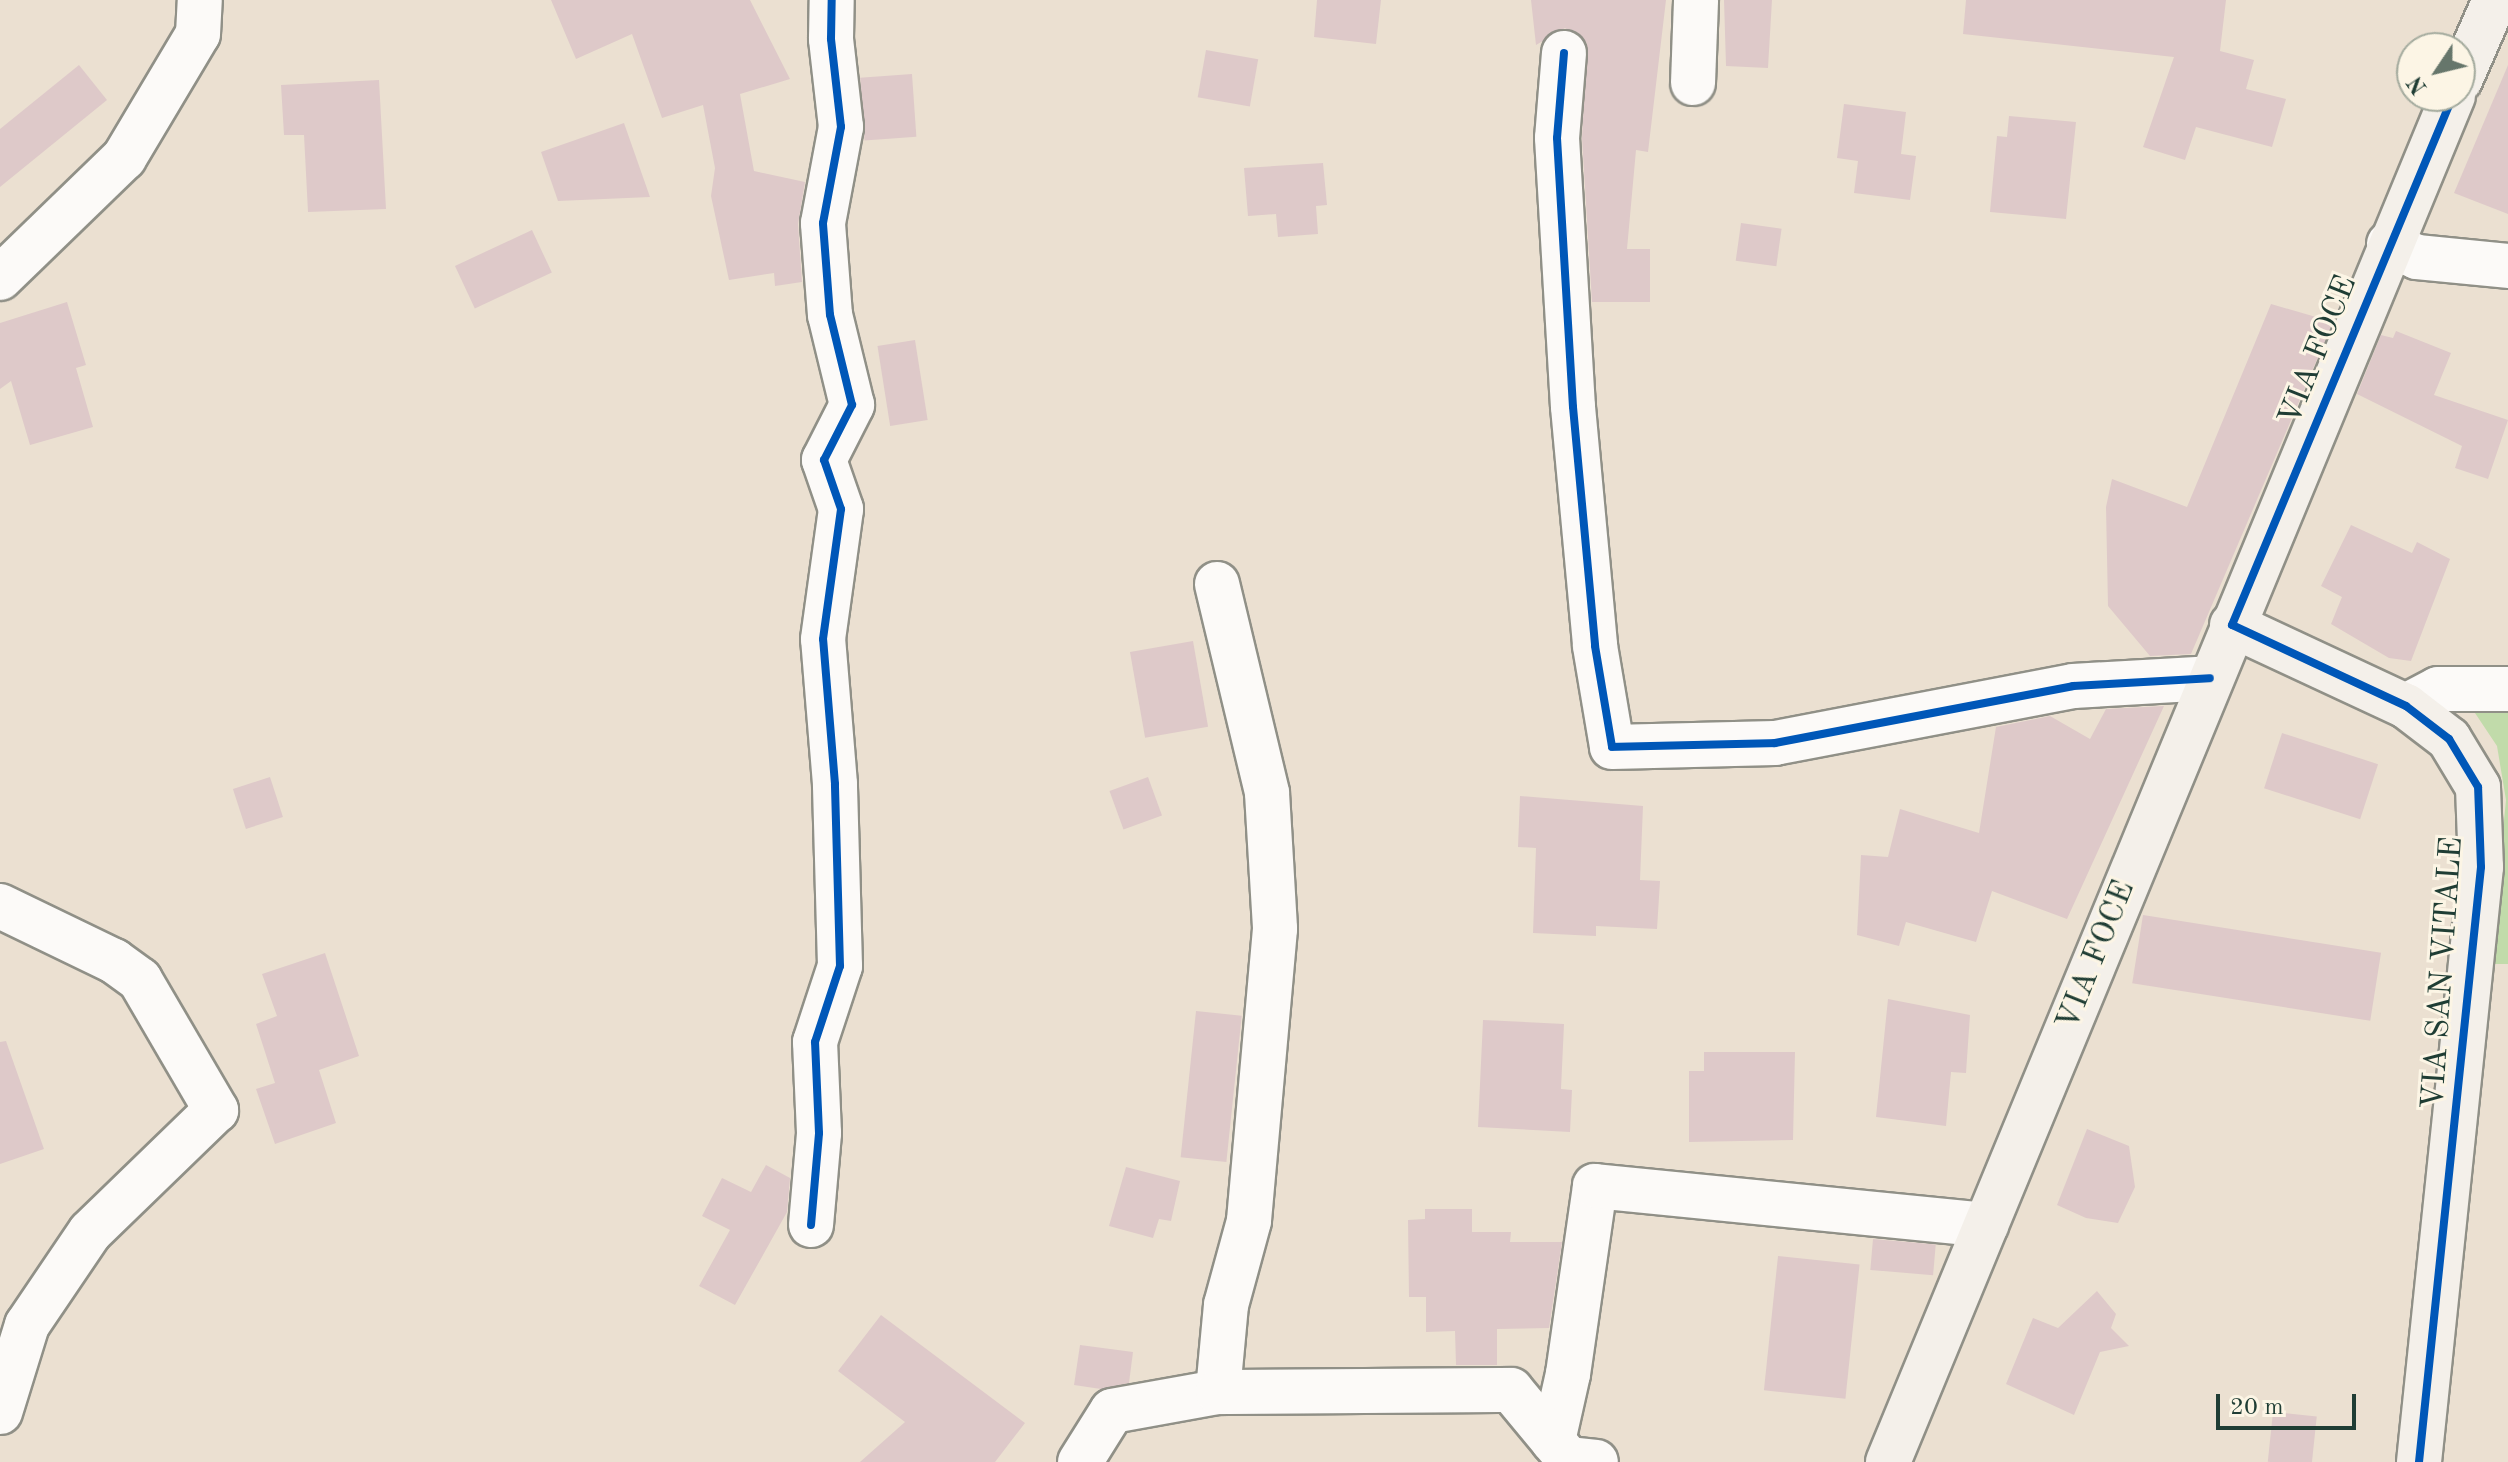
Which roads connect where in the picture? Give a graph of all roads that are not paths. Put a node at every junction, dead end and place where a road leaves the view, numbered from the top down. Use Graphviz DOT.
graph roads {
  1 [pos="200,0"];
  2 [pos="832,0"];
  3 [pos="1696,0"];
  4 [pos="2495,0"];
  5 [pos="2476,43"];
  6 [pos="1564,53"];
  7 [pos="1693,83"];
  8 [pos="2446,112"];
  9 [pos="2389,244"];
  10 [pos="2508,266"];
  11 [pos="0,278"];
  12 [pos="1217,584"];
  13 [pos="2232,625"];
  14 [pos="2210,678"];
  15 [pos="2508,689"];
  16 [pos="2406,706"];
  17 [pos="0,906"];
  18 [pos="811,1225"];
  19 [pos="1986,1225"];
  20 [pos="1218,1392"];
  21 [pos="0,1412"];
  22 [pos="1553,1441"];
  23 [pos="1080,1462"];
  24 [pos="1596,1462"];
  25 [pos="1888,1462"];
  26 [pos="2419,1462"];
  1 -- 11 [label="street"];
  2 -- 18 [label="street"];
  3 -- 7 [label="street"];
  4 -- 5 [label="main road"];
  6 -- 14 [label="street"];
  8 -- 9 [label="main road, VIA FOCE"];
  9 -- 10 [label="street"];
  9 -- 13 [label="main road, VIA FOCE"];
  12 -- 20 [label="street"];
  13 -- 14 [label="main road, VIA FOCE"];
  13 -- 16 [label="main road, VIA SAN VITALE"];
  14 -- 19 [label="main road, VIA FOCE"];
  15 -- 16 [label="street"];
  16 -- 26 [label="main road, VIA SAN VITALE"];
  17 -- 21 [label="street"];
  19 -- 22 [label="street"];
  19 -- 25 [label="main road, VIA FOCE"];
  20 -- 22 [label="street"];
  20 -- 23 [label="street"];
  22 -- 24 [label="street"];
}
